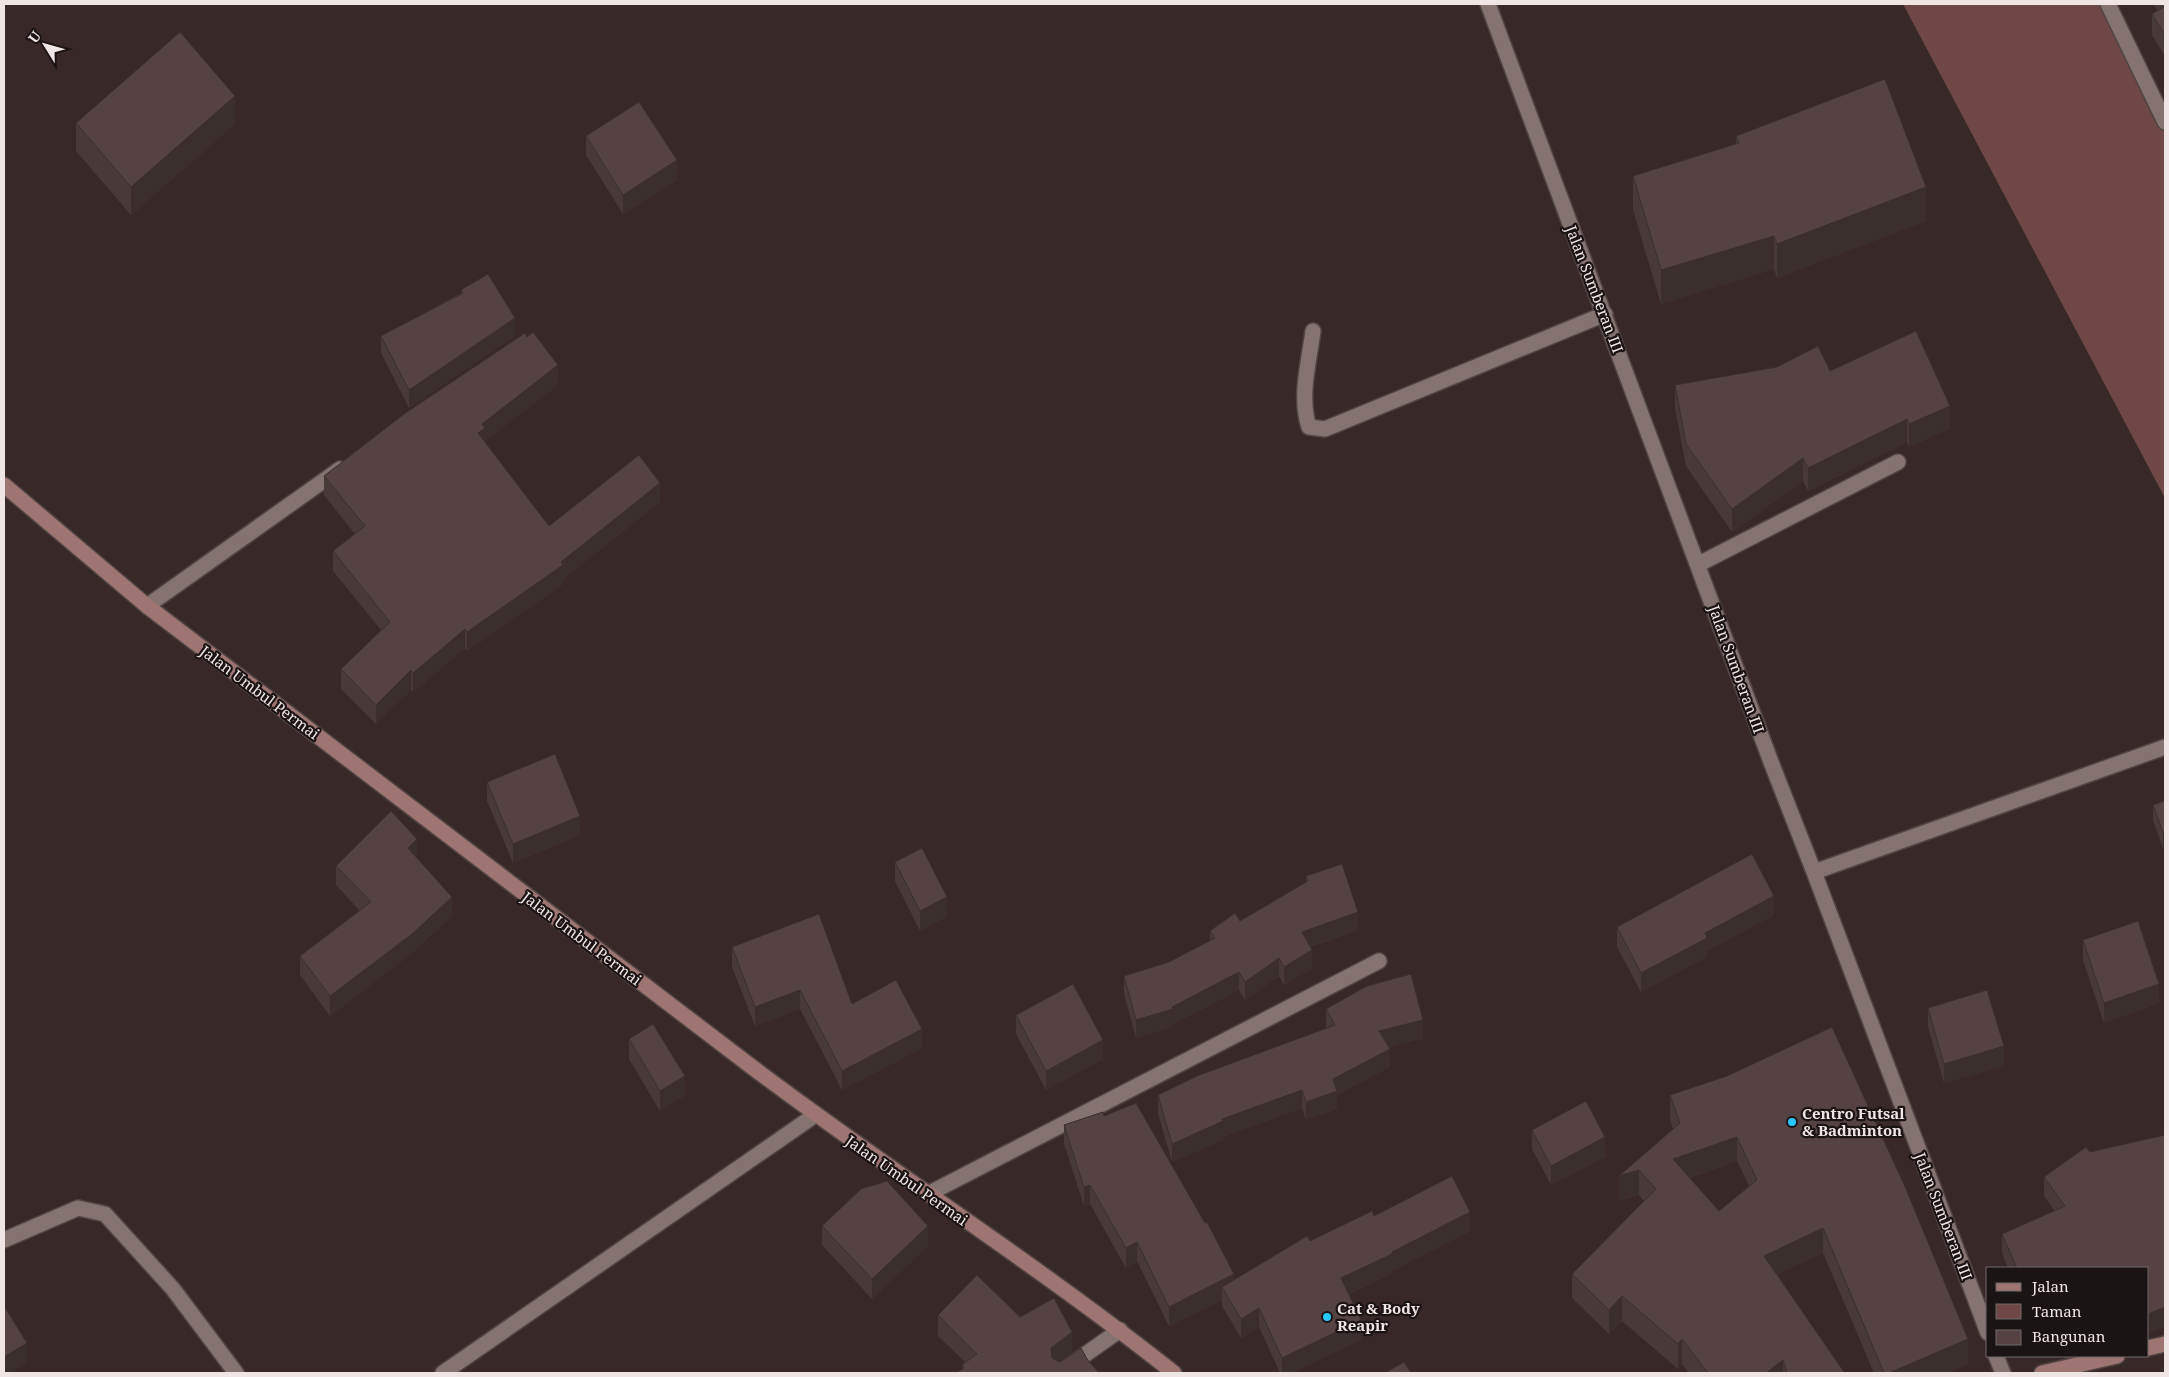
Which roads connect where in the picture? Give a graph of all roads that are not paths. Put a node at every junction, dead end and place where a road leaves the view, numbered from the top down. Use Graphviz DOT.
graph roads {
  1 [pos="1488,4"];
  2 [pos="2108,4"];
  3 [pos="2165,122"];
  4 [pos="1605,314"];
  5 [pos="1313,331"];
  6 [pos="350,461"];
  7 [pos="1898,462"];
  8 [pos="4,485"];
  9 [pos="1699,564"];
  10 [pos="148,606"];
  11 [pos="2165,747"];
  12 [pos="1814,872"];
  13 [pos="1379,961"];
  14 [pos="815,1115"];
  15 [pos="928,1194"];
  16 [pos="4,1240"];
  17 [pos="1986,1328"];
  18 [pos="1120,1330"];
  19 [pos="2165,1344"];
  20 [pos="2149,1348"];
  21 [pos="1996,1357"];
  22 [pos="2113,1357"];
  23 [pos="236,1373"];
  24 [pos="443,1373"];
  25 [pos="1059,1373"];
  26 [pos="1174,1373"];
  27 [pos="2003,1373"];
  28 [pos="2042,1373"];
  1 -- 4 [label="street, Jalan Sumberan III"];
  2 -- 3 [label="street"];
  4 -- 5 [label="street"];
  4 -- 9 [label="street, Jalan Sumberan III"];
  6 -- 10 [label="street"];
  7 -- 9 [label="street"];
  8 -- 10 [label="main road, Jalan Umbul Permai"];
  9 -- 12 [label="street, Jalan Sumberan III"];
  10 -- 14 [label="main road, Jalan Umbul Permai"];
  11 -- 12 [label="street"];
  12 -- 17 [label="street, Jalan Sumberan III"];
  13 -- 15 [label="street"];
  14 -- 15 [label="main road, Jalan Umbul Permai"];
  14 -- 24 [label="street"];
  15 -- 18 [label="main road, Jalan Umbul Permai"];
  16 -- 23 [label="street"];
  18 -- 25 [label="street"];
  18 -- 26 [label="main road, Jalan Umbul Permai"];
  19 -- 20 [label="main road"];
  21 -- 27 [label="street"];
  22 -- 28 [label="main road"];
}
